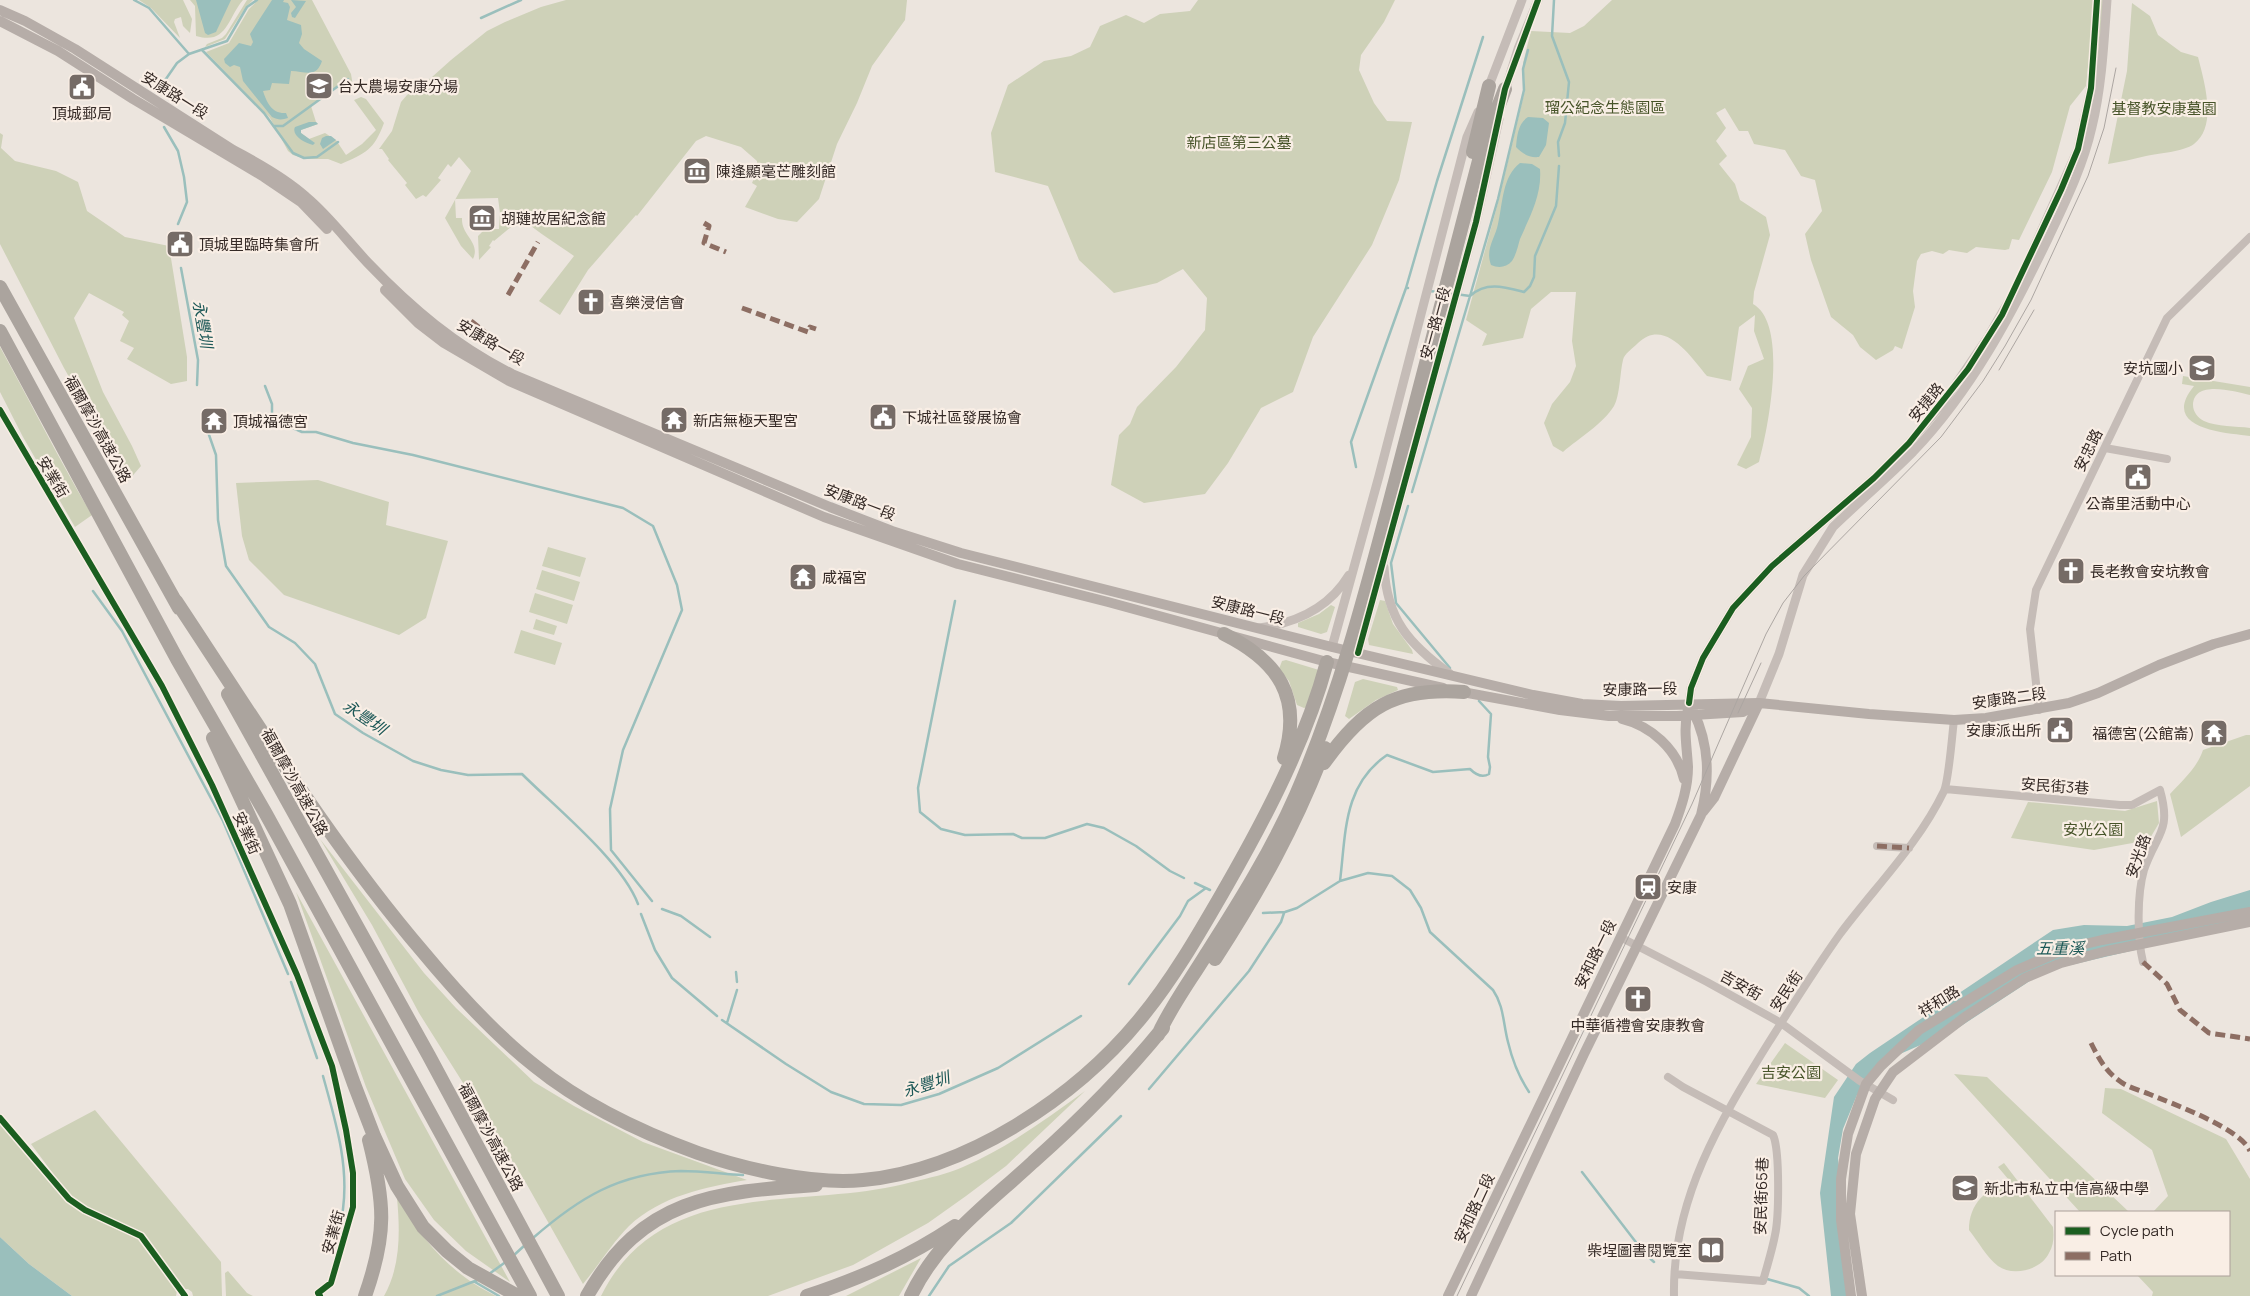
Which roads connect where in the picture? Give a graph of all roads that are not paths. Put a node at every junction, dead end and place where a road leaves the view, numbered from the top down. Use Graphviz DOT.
graph roads {
  1 [pos="1522,0"];
  2 [pos="1538,0"];
  3 [pos="2107,0"];
  4 [pos="0,10"];
  5 [pos="0,21"];
  6 [pos="2094,59"];
  7 [pos="1489,86"];
  8 [pos="2095,88"];
  9 [pos="1505,89"];
  10 [pos="2250,237"];
  11 [pos="0,287"];
  12 [pos="0,331"];
  13 [pos="0,410"];
  14 [pos="2105,448"];
  15 [pos="2167,459"];
  16 [pos="1376,490"];
  17 [pos="1400,497"];
  18 [pos="1848,506"];
  19 [pos="1383,560"];
  20 [pos="1354,566"];
  21 [pos="176,602"];
  22 [pos="1256,628"];
  23 [pos="1224,634"];
  24 [pos="2250,634"];
  25 [pos="1332,647"];
  26 [pos="1358,653"];
  27 [pos="177,659"];
  28 [pos="1328,662"];
  29 [pos="1353,668"];
  30 [pos="1452,676"];
  31 [pos="1464,692"];
  32 [pos="1689,703"];
  33 [pos="1759,703"];
  34 [pos="2039,710"];
  35 [pos="1691,715"];
  36 [pos="1609,716"];
  37 [pos="1954,720"];
  38 [pos="1309,752"];
  39 [pos="1311,785"];
  40 [pos="1686,788"];
  41 [pos="1945,789"];
  42 [pos="2160,790"];
  43 [pos="1268,810"];
  44 [pos="1701,815"];
  45 [pos="1877,846"];
  46 [pos="1909,848"];
  47 [pos="2250,912"];
  48 [pos="2250,922"];
  49 [pos="2138,933"];
  50 [pos="1620,937"];
  51 [pos="2140,944"];
  52 [pos="1637,946"];
  53 [pos="2143,962"];
  54 [pos="1141,1018"];
  55 [pos="1781,1023"];
  56 [pos="1158,1034"];
  57 [pos="1668,1076"];
  58 [pos="1863,1082"];
  59 [pos="354,1084"];
  60 [pos="1879,1091"];
  61 [pos="1893,1100"];
  62 [pos="1728,1111"];
  63 [pos="1526,1132"];
  64 [pos="860,1181"];
  65 [pos="982,1208"];
  66 [pos="1675,1274"];
  67 [pos="320,1296"];
  68 [pos="365,1296"];
  69 [pos="518,1296"];
  70 [pos="530,1296"];
  71 [pos="558,1296"];
  72 [pos="587,1296"];
  73 [pos="807,1296"];
  74 [pos="911,1296"];
  75 [pos="1448,1296"];
  76 [pos="1471,1296"];
  77 [pos="1674,1296"];
  78 [pos="1851,1296"];
  79 [pos="1862,1296"];
  1 -- 7 [label="street, 安一路一段"];
  2 -- 9 [label="street, 安一路一段"];
  3 -- 8 [label="street, 安捷路"];
  4 -- 22 [label="main road, 安康路一段"];
  5 -- 23 [label="main road, 安康路一段"];
  6 -- 8 [label="street, 安捷路"];
  7 -- 16 [label="street, 安一路一段"];
  7 -- 38 [label="highway"];
  8 -- 18 [label="street, 安捷路"];
  9 -- 17 [label="street, 安一路一段"];
  9 -- 38 [label="highway"];
  10 -- 14 [label="street, 安忠路"];
  11 -- 21 [label="highway, 福爾摩沙高速公路"];
  12 -- 27 [label="highway"];
  13 -- 67 [label="street, 安業街"];
  14 -- 15 [label="street"];
  14 -- 34 [label="street, 安忠路"];
  16 -- 17 [label="street"];
  16 -- 20 [label="street, 安一路一段"];
  17 -- 19 [label="street, 安一路一段"];
  18 -- 32 [label="street, 安捷路"];
  18 -- 33 [label="street, 安捷路"];
  19 -- 26 [label="street, 安一路一段"];
  19 -- 30 [label="street"];
  20 -- 22 [label="street"];
  20 -- 25 [label="street, 安一路一段"];
  21 -- 64 [label="highway"];
  21 -- 71 [label="highway, 福爾摩沙高速公路"];
  22 -- 25 [label="main road, 安康路一段"];
  23 -- 28 [label="main road, 安康路一段"];
  23 -- 43 [label="highway"];
  24 -- 34 [label="main road, 安康路二段"];
  25 -- 26 [label="main road, 安康路一段"];
  25 -- 28 [label="main road"];
  26 -- 29 [label="main road"];
  26 -- 30 [label="main road, 安康路一段"];
  27 -- 59 [label="highway"];
  27 -- 70 [label="highway"];
  28 -- 29 [label="main road, 安康路一段"];
  28 -- 43 [label="highway"];
  29 -- 31 [label="main road, 安康路一段"];
  29 -- 39 [label="highway"];
  30 -- 32 [label="main road, 安康路一段"];
  31 -- 36 [label="main road, 安康路一段"];
  31 -- 39 [label="highway"];
  32 -- 33 [label="main road, 安康路一段"];
  32 -- 35 [label="main road, 安和路一段"];
  33 -- 35 [label="main road, 安康路一段"];
  33 -- 37 [label="main road, 安康路二段"];
  33 -- 44 [label="main road"];
  34 -- 37 [label="main road, 安康路二段"];
  35 -- 36 [label="main road, 安康路一段"];
  35 -- 40 [label="main road, 安和路一段"];
  35 -- 44 [label="main road"];
  36 -- 40 [label="main road"];
  37 -- 41 [label="street, 安民街"];
  38 -- 54 [label="highway"];
  38 -- 56 [label="highway"];
  39 -- 56 [label="highway"];
  40 -- 50 [label="main road, 安和路一段"];
  41 -- 42 [label="street, 安民街3巷"];
  41 -- 46 [label="street, 安民街"];
  42 -- 49 [label="street, 安光路"];
  43 -- 54 [label="highway"];
  44 -- 52 [label="main road"];
  45 -- 46 [label="street"];
  46 -- 55 [label="street, 安民街"];
  47 -- 49 [label="main road, 祥和路"];
  48 -- 51 [label="main road, 祥和路"];
  49 -- 51 [label="street, 安光路"];
  49 -- 58 [label="main road, 祥和路"];
  50 -- 52 [label="street, 吉安街"];
  50 -- 63 [label="main road, 安和路一段"];
  51 -- 53 [label="street, 安光路"];
  51 -- 60 [label="main road, 祥和路"];
  52 -- 55 [label="street, 吉安街"];
  52 -- 76 [label="main road"];
  54 -- 64 [label="highway"];
  55 -- 58 [label="street, 吉安街"];
  55 -- 62 [label="street, 安民街"];
  56 -- 65 [label="highway"];
  57 -- 62 [label="street"];
  58 -- 60 [label="street, 吉安街"];
  58 -- 78 [label="main road, 祥和路"];
  59 -- 68 [label="highway"];
  59 -- 69 [label="highway"];
  60 -- 61 [label="street, 吉安街"];
  60 -- 79 [label="main road, 祥和路"];
  62 -- 66 [label="street, 安民街"];
  62 -- 66 [label="street, 安民街65巷"];
  63 -- 75 [label="main road, 安和路二段"];
  64 -- 72 [label="highway"];
  65 -- 73 [label="highway"];
  65 -- 74 [label="highway"];
  66 -- 77 [label="street, 安民街"];
}
